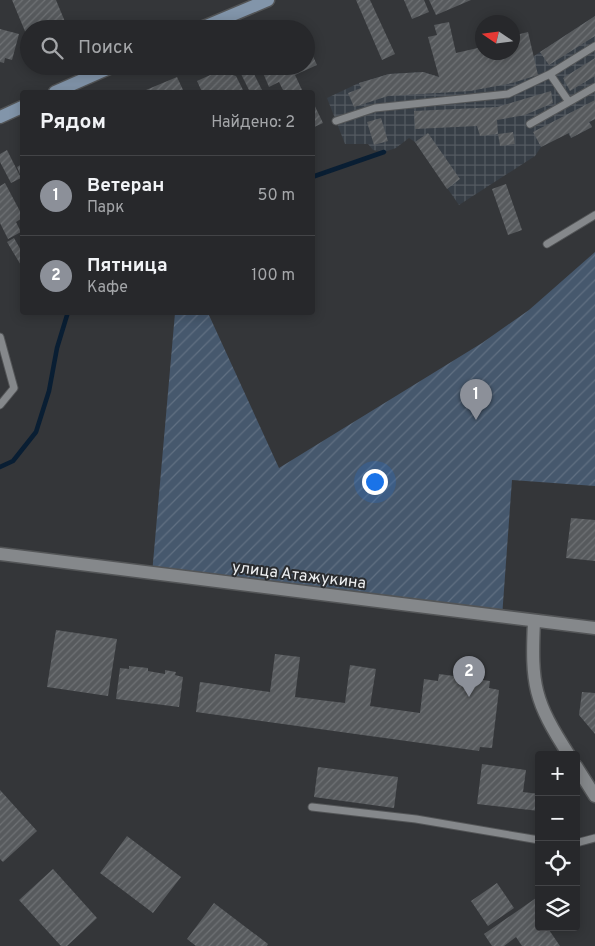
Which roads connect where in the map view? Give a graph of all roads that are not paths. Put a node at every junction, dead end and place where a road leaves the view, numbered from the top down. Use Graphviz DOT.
graph roads {
  1 [pos="268,0"];
  2 [pos="221,20"];
  3 [pos="595,46"];
  4 [pos="550,74"];
  5 [pos="94,75"];
  6 [pos="595,87"];
  7 [pos="60,90"];
  8 [pos="569,102"];
  9 [pos="20,108"];
  10 [pos="0,117"];
  11 [pos="336,121"];
  12 [pos="530,124"];
  13 [pos="595,215"];
  14 [pos="547,244"];
  15 [pos="0,336"];
  16 [pos="0,405"];
  17 [pos="0,554"];
  18 [pos="534,621"];
  19 [pos="595,628"];
  20 [pos="566,751"];
  21 [pos="580,772"];
  22 [pos="595,796"];
  23 [pos="312,807"];
  24 [pos="595,838"];
  25 [pos="535,839"];
  26 [pos="580,842"];
  1 -- 2 [label="main road"];
  3 -- 4 [label="lane"];
  4 -- 8 [label="lane"];
  4 -- 11 [label="lane"];
  5 -- 7 [label="main road"];
  6 -- 8 [label="lane"];
  8 -- 12 [label="lane"];
  9 -- 10 [label="main road"];
  13 -- 14 [label="lane"];
  15 -- 16 [label="lane"];
  17 -- 18 [label="street, улица Атажукина"];
  18 -- 19 [label="street, улица Атажукина"];
  18 -- 20 [label="street"];
  21 -- 22 [label="street"];
  23 -- 25 [label="lane"];
  24 -- 26 [label="lane"];
}
